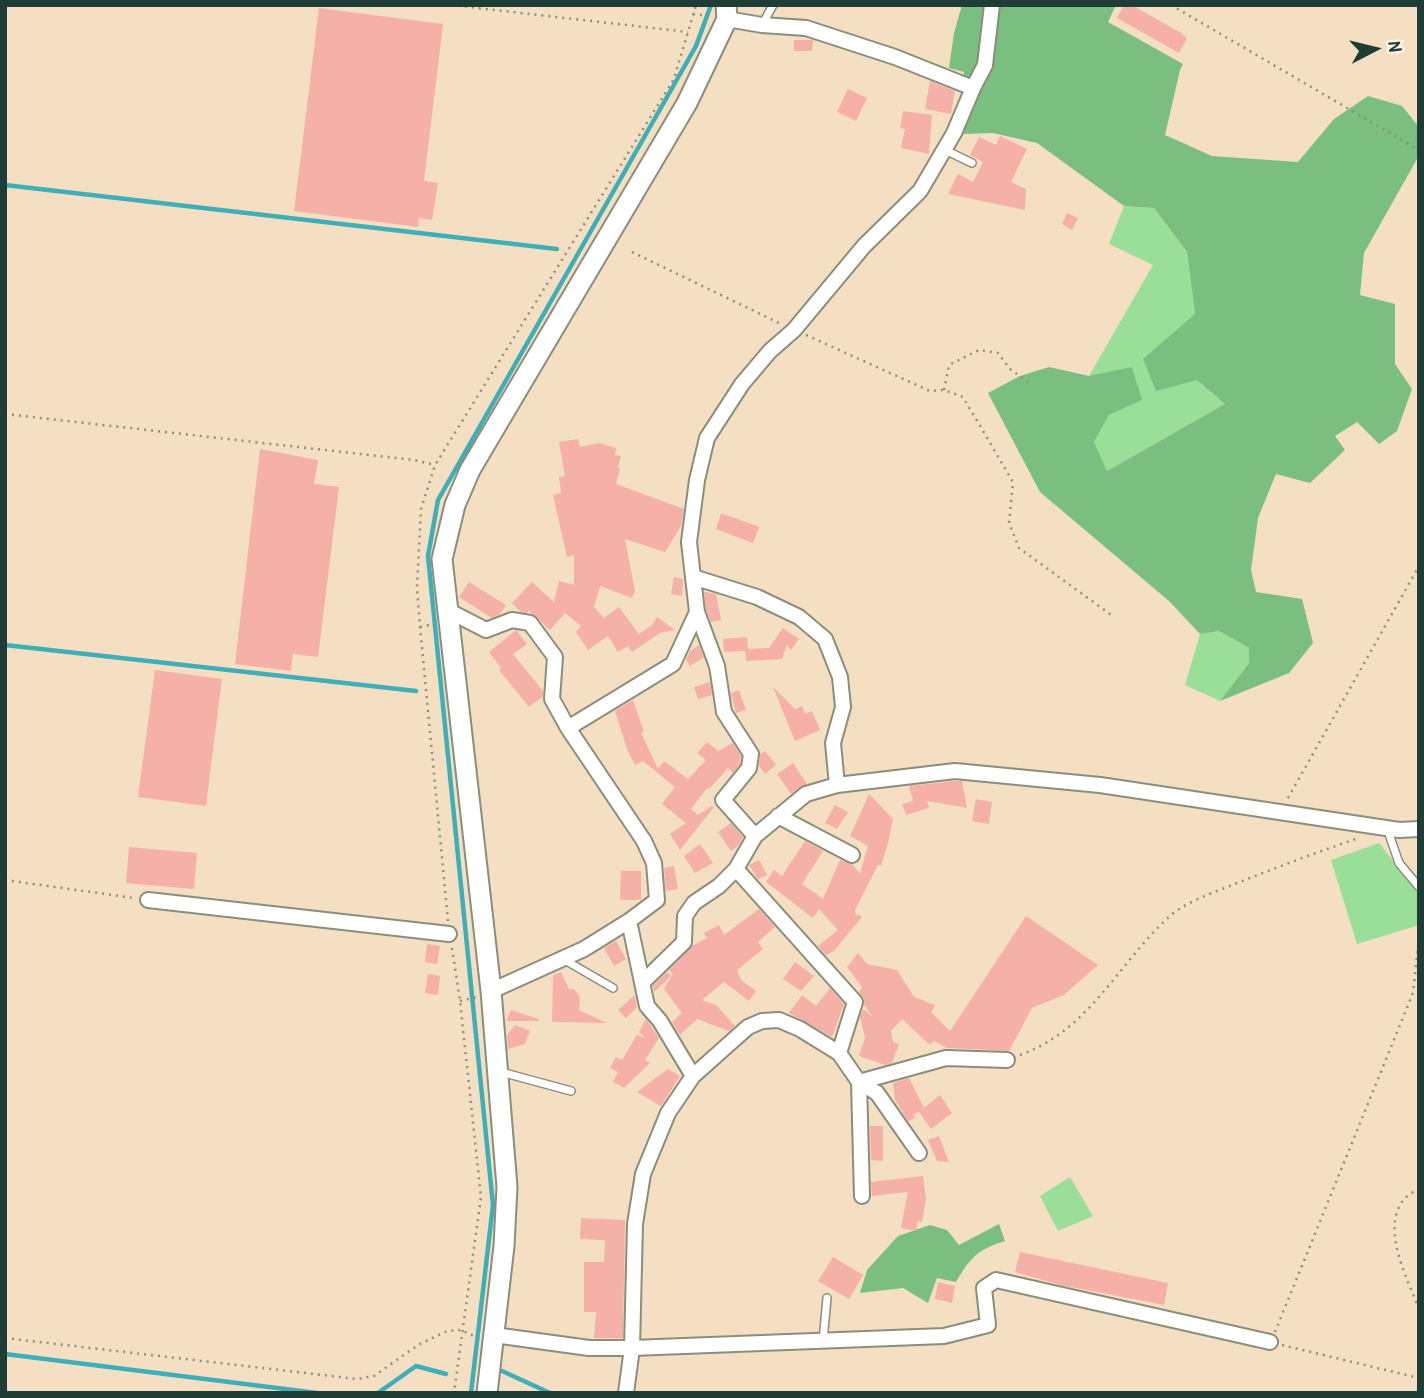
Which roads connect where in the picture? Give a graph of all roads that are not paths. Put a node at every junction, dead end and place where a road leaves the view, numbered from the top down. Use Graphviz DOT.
graph roads {
  1 [pos="773,5"];
  2 [pos="992,5"];
  3 [pos="726,12"];
  4 [pos="762,25"];
  5 [pos="973,88"];
  6 [pos="944,149"];
  7 [pos="972,163"];
  8 [pos="692,577"];
  9 [pos="449,611"];
  10 [pos="697,612"];
  11 [pos="568,728"];
  12 [pos="837,785"];
  13 [pos="778,817"];
  14 [pos="1387,828"];
  15 [pos="1419,829"];
  16 [pos="755,836"];
  17 [pos="852,855"];
  18 [pos="736,869"];
  19 [pos="1419,887"];
  20 [pos="148,900"];
  21 [pos="629,921"];
  22 [pos="449,934"];
  23 [pos="562,959"];
  24 [pos="642,983"];
  25 [pos="612,988"];
  26 [pos="486,993"];
  27 [pos="839,1053"];
  28 [pos="1007,1060"];
  29 [pos="496,1071"];
  30 [pos="693,1076"];
  31 [pos="859,1082"];
  32 [pos="571,1091"];
  33 [pos="919,1153"];
  34 [pos="862,1196"];
  35 [pos="827,1298"];
  36 [pos="494,1335"];
  37 [pos="823,1342"];
  38 [pos="1270,1342"];
  39 [pos="632,1349"];
  40 [pos="487,1393"];
  41 [pos="626,1393"];
  1 -- 4 [label="lane"];
  2 -- 5 [label="street"];
  3 -- 4 [label="street"];
  3 -- 9 [label="street"];
  4 -- 5 [label="street"];
  5 -- 6 [label="street"];
  6 -- 7 [label="lane"];
  6 -- 8 [label="street"];
  8 -- 10 [label="street"];
  8 -- 12 [label="street"];
  9 -- 11 [label="street"];
  9 -- 26 [label="street"];
  10 -- 11 [label="street"];
  10 -- 16 [label="street"];
  11 -- 21 [label="street"];
  12 -- 13 [label="street"];
  12 -- 14 [label="street"];
  13 -- 16 [label="street"];
  13 -- 17 [label="street"];
  14 -- 15 [label="street"];
  14 -- 19 [label="lane"];
  16 -- 18 [label="street"];
  18 -- 24 [label="street"];
  18 -- 27 [label="street"];
  20 -- 22 [label="street"];
  21 -- 23 [label="street"];
  21 -- 24 [label="street"];
  23 -- 25 [label="lane"];
  23 -- 26 [label="street"];
  24 -- 30 [label="street"];
  26 -- 29 [label="street"];
  27 -- 30 [label="street"];
  27 -- 31 [label="street"];
  28 -- 31 [label="street"];
  29 -- 32 [label="lane"];
  29 -- 36 [label="street"];
  30 -- 39 [label="street"];
  31 -- 33 [label="street"];
  31 -- 34 [label="street"];
  35 -- 37 [label="lane"];
  36 -- 39 [label="street"];
  36 -- 40 [label="street"];
  37 -- 38 [label="street"];
  37 -- 39 [label="street"];
  39 -- 41 [label="street"];
}
